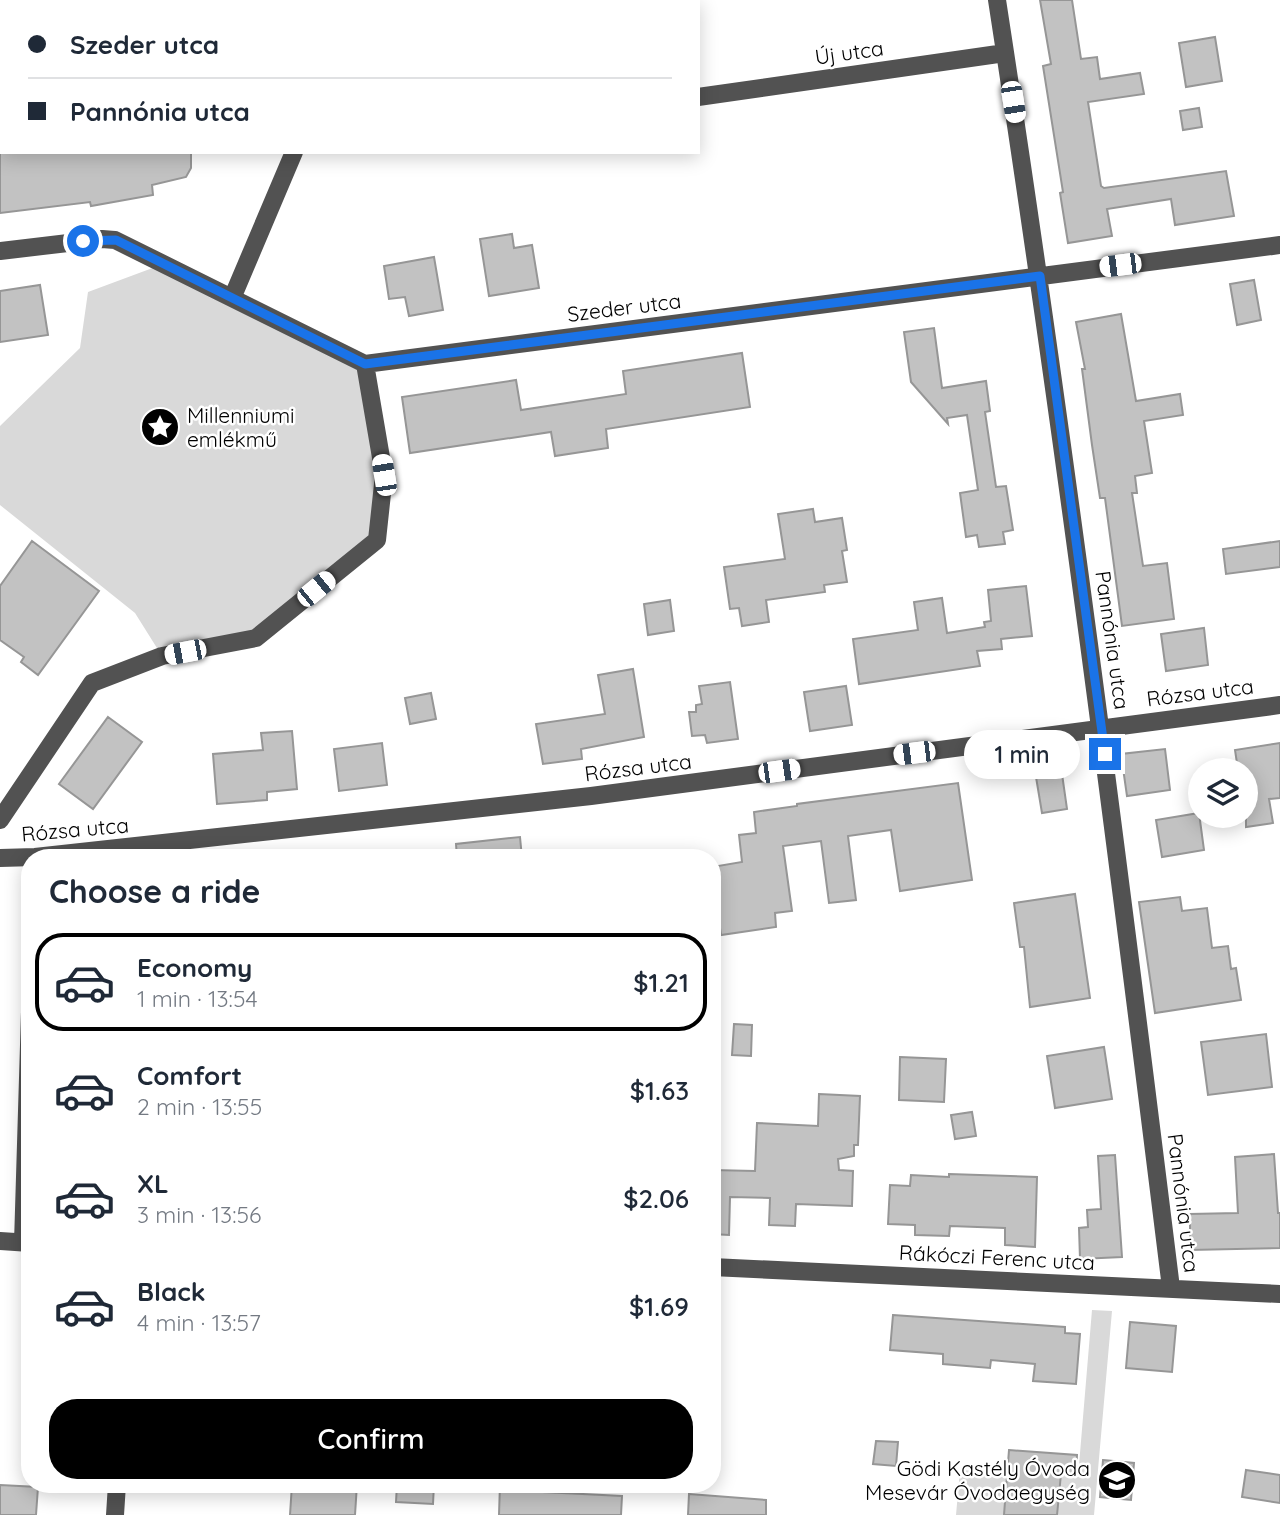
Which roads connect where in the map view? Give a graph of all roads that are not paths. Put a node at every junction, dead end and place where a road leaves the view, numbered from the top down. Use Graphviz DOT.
graph roads {
  1 [pos="998,0"];
  2 [pos="1006,52"];
  3 [pos="700,97"];
  4 [pos="292,154"];
  5 [pos="1280,244"];
  6 [pos="0,251"];
  7 [pos="1040,276"];
  8 [pos="233,296"];
  9 [pos="365,364"];
  10 [pos="1280,705"];
  11 [pos="1102,728"];
  12 [pos="0,820"];
  13 [pos="108,849"];
  14 [pos="21,857"];
  15 [pos="0,858"];
  16 [pos="0,1241"];
  17 [pos="21,1243"];
  18 [pos="721,1266"];
  19 [pos="1171,1288"];
  20 [pos="1280,1294"];
  21 [pos="116,1493"];
  22 [pos="115,1515"];
  1 -- 2 [label="street, Pannónia utca"];
  2 -- 3 [label="street, Új utca"];
  2 -- 7 [label="street, Pannónia utca"];
  4 -- 8 [label="street"];
  5 -- 7 [label="street, Szeder utca"];
  6 -- 8 [label="street"];
  7 -- 9 [label="street, Szeder utca"];
  7 -- 11 [label="street, Pannónia utca"];
  8 -- 9 [label="street"];
  9 -- 12 [label="street, Rózsa utca"];
  10 -- 11 [label="street, Rózsa utca"];
  11 -- 13 [label="street, Rózsa utca"];
  11 -- 19 [label="street, Pannónia utca"];
  14 -- 15 [label="street, Rózsa utca"];
  16 -- 17 [label="street"];
  18 -- 19 [label="street, Rákóczi Ferenc utca"];
  19 -- 20 [label="street, Rákóczi Ferenc utca"];
  21 -- 22 [label="street"];
}
